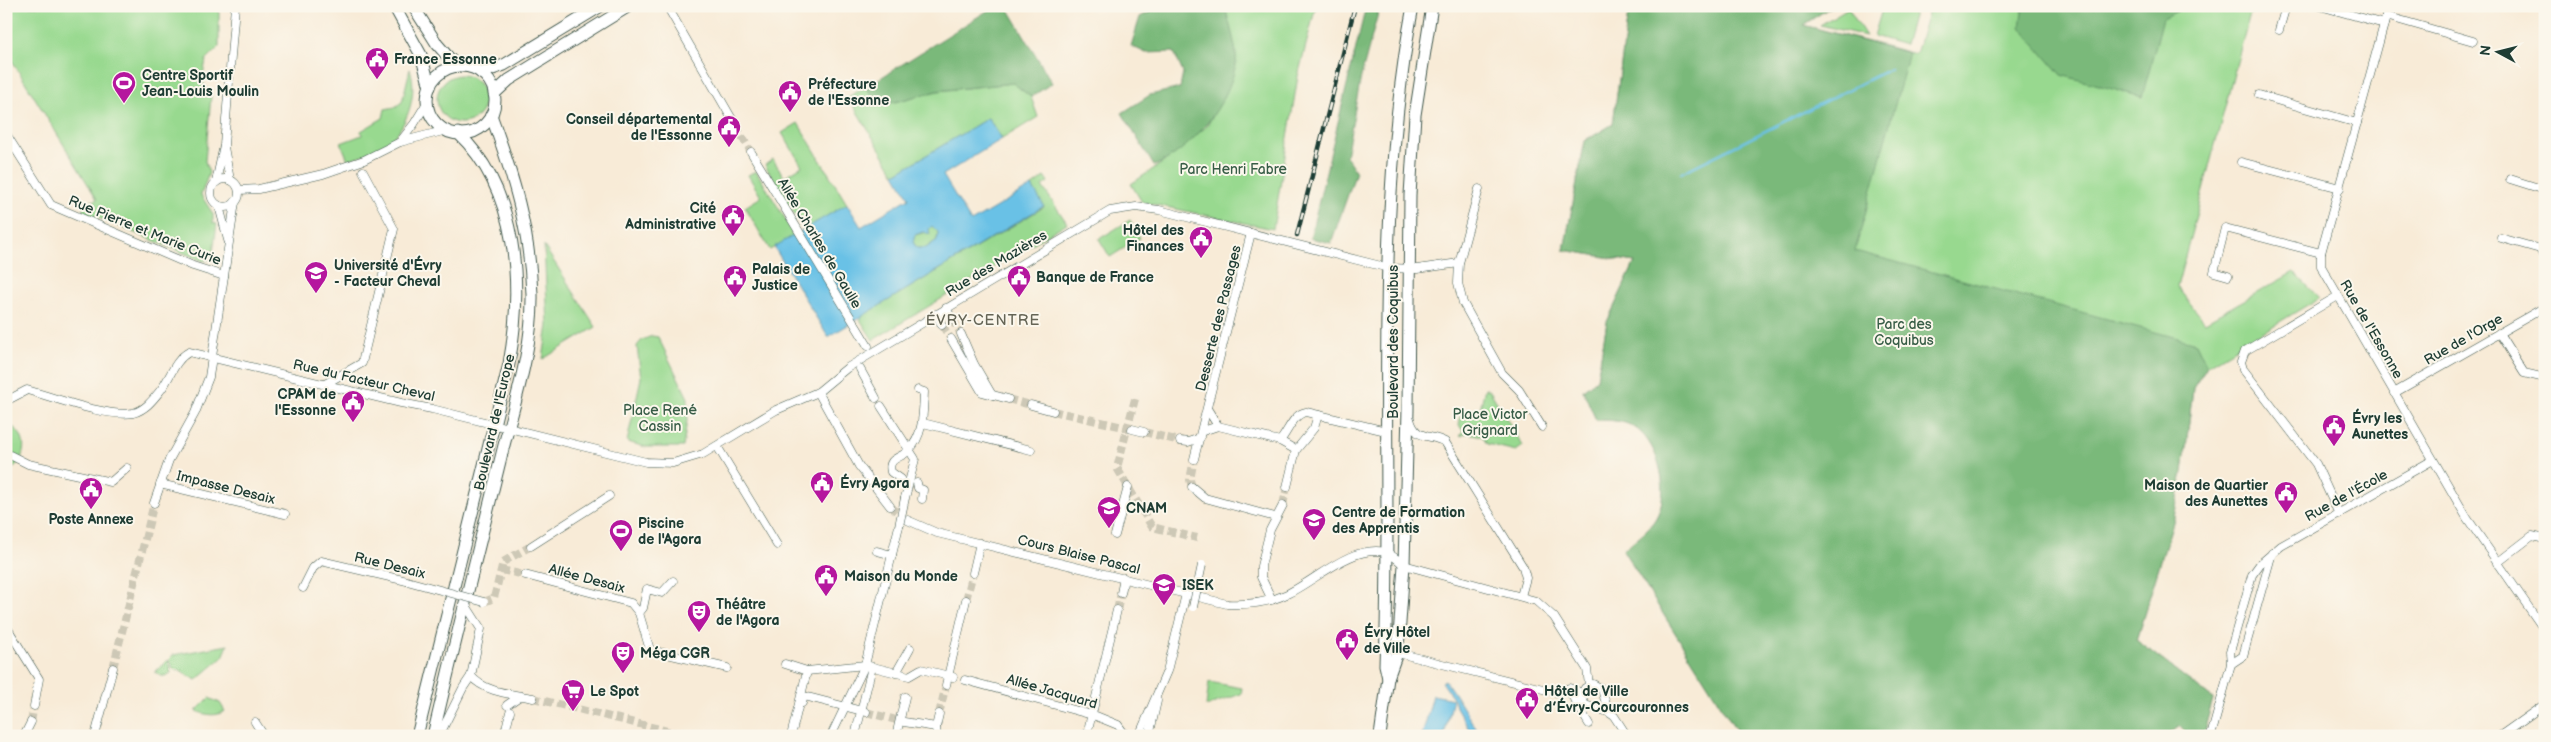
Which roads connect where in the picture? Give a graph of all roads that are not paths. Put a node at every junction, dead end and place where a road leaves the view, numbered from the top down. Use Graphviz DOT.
graph roads {
  1 [pos="235,6"];
  2 [pos="394,6"];
  3 [pos="413,6"];
  4 [pos="602,6"];
  5 [pos="629,6"];
  6 [pos="667,6"];
  7 [pos="1413,6"];
  8 [pos="1432,6"];
  9 [pos="2286,6"];
  10 [pos="2320,6"];
  11 [pos="2389,6"];
  12 [pos="2385,20"];
  13 [pos="2279,30"];
  14 [pos="2473,41"];
  15 [pos="456,66"];
  16 [pos="481,72"];
  17 [pos="430,87"];
  18 [pos="494,94"];
  19 [pos="2259,95"];
  20 [pos="428,101"];
  21 [pos="491,115"];
  22 [pos="2357,122"];
  23 [pos="736,126"];
  24 [pos="452,132"];
  25 [pos="6,134"];
  26 [pos="400,142"];
  27 [pos="224,145"];
  28 [pos="751,152"];
  29 [pos="2241,162"];
  30 [pos="363,170"];
  31 [pos="2510,179"];
  32 [pos="230,180"];
  33 [pos="216,182"];
  34 [pos="2340,188"];
  35 [pos="1480,189"];
  36 [pos="239,190"];
  37 [pos="2545,190"];
  38 [pos="235,202"];
  39 [pos="219,206"];
  40 [pos="1251,233"];
  41 [pos="2501,238"];
  42 [pos="228,246"];
  43 [pos="2321,253"];
  44 [pos="2545,258"];
  45 [pos="1459,263"];
  46 [pos="1389,268"];
  47 [pos="1408,269"];
  48 [pos="224,276"];
  49 [pos="2228,276"];
  50 [pos="2338,296"];
  51 [pos="2545,307"];
  52 [pos="946,308"];
  53 [pos="936,314"];
  54 [pos="952,319"];
  55 [pos="942,325"];
  56 [pos="2499,333"];
  57 [pos="961,334"];
  58 [pos="951,339"];
  59 [pos="868,346"];
  60 [pos="213,357"];
  61 [pos="860,369"];
  62 [pos="2545,378"];
  63 [pos="325,384"];
  64 [pos="918,390"];
  65 [pos="818,392"];
  66 [pos="2394,393"];
  67 [pos="992,395"];
  68 [pos="876,398"];
  69 [pos="1008,399"];
  70 [pos="6,401"];
  71 [pos="1031,405"];
  72 [pos="883,409"];
  73 [pos="1208,410"];
  74 [pos="1408,410"];
  75 [pos="1053,411"];
  76 [pos="1318,415"];
  77 [pos="923,424"];
  78 [pos="493,425"];
  79 [pos="1218,426"];
  80 [pos="1542,427"];
  81 [pos="509,428"];
  82 [pos="1132,429"];
  83 [pos="1386,431"];
  84 [pos="1144,432"];
  85 [pos="1202,434"];
  86 [pos="1180,441"];
  87 [pos="1280,441"];
  88 [pos="717,446"];
  89 [pos="909,450"];
  90 [pos="1031,450"];
  91 [pos="1296,450"];
  92 [pos="6,452"];
  93 [pos="1194,459"];
  94 [pos="2433,460"];
  95 [pos="127,468"];
  96 [pos="901,479"];
  97 [pos="917,483"];
  98 [pos="160,484"];
  99 [pos="1128,486"];
  100 [pos="1192,487"];
  101 [pos="1287,487"];
  102 [pos="609,496"];
  103 [pos="922,499"];
  104 [pos="154,503"];
  105 [pos="1283,505"];
  106 [pos="890,506"];
  107 [pos="285,514"];
  108 [pos="2339,514"];
  109 [pos="1275,517"];
  110 [pos="902,524"];
  111 [pos="1115,534"];
  112 [pos="2545,539"];
  113 [pos="980,543"];
  114 [pos="776,545"];
  115 [pos="531,546"];
  116 [pos="877,551"];
  117 [pos="1387,552"];
  118 [pos="2272,553"];
  119 [pos="892,555"];
  120 [pos="2497,563"];
  121 [pos="1202,564"];
  122 [pos="1404,565"];
  123 [pos="973,573"];
  124 [pos="524,576"];
  125 [pos="1124,578"];
  126 [pos="673,581"];
  127 [pos="303,588"];
  128 [pos="1121,593"];
  129 [pos="1186,594"];
  130 [pos="1521,596"];
  131 [pos="966,600"];
  132 [pos="1272,600"];
  133 [pos="484,602"];
  134 [pos="466,604"];
  135 [pos="1193,607"];
  136 [pos="1116,610"];
  137 [pos="639,613"];
  138 [pos="6,626"];
  139 [pos="2544,629"];
  140 [pos="910,648"];
  141 [pos="1402,654"];
  142 [pos="785,664"];
  143 [pos="2231,664"];
  144 [pos="868,666"];
  145 [pos="113,668"];
  146 [pos="727,668"];
  147 [pos="808,671"];
  148 [pos="896,672"];
  149 [pos="471,676"];
  150 [pos="950,676"];
  151 [pos="1168,677"];
  152 [pos="1388,678"];
  153 [pos="965,680"];
  154 [pos="946,685"];
  155 [pos="1589,685"];
  156 [pos="1568,689"];
  157 [pos="428,693"];
  158 [pos="1582,693"];
  159 [pos="520,696"];
  160 [pos="442,697"];
  161 [pos="905,697"];
  162 [pos="533,698"];
  163 [pos="1604,700"];
  164 [pos="456,701"];
  165 [pos="2545,704"];
  166 [pos="34,706"];
  167 [pos="845,706"];
  168 [pos="1597,707"];
  169 [pos="800,709"];
  170 [pos="864,711"];
  171 [pos="1608,712"];
  172 [pos="939,714"];
  173 [pos="31,722"];
  174 [pos="255,722"];
  175 [pos="904,722"];
  176 [pos="1589,724"];
  177 [pos="936,727"];
  178 [pos="1088,732"];
  179 [pos="1126,735"];
  180 [pos="24,736"];
  181 [pos="95,736"];
  182 [pos="264,736"];
  183 [pos="418,736"];
  184 [pos="433,736"];
  185 [pos="439,736"];
  186 [pos="504,736"];
  187 [pos="791,736"];
  188 [pos="831,736"];
  189 [pos="855,736"];
  190 [pos="899,736"];
  191 [pos="937,736"];
  192 [pos="1139,736"];
  193 [pos="1149,736"];
  194 [pos="1380,736"];
  195 [pos="1627,736"];
  196 [pos="2211,736"];
  197 [pos="2500,736"];
  1 -- 27 [label="street"];
  2 -- 17 [label="main road"];
  3 -- 15 [label="main road"];
  4 -- 16 [label="main road"];
  5 -- 18 [label="main road"];
  6 -- 23 [label="street"];
  7 -- 46 [label="main road, Boulevard des Coquibus"];
  8 -- 47 [label="main road, Boulevard des Coquibus"];
  9 -- 13 [label="street"];
  10 -- 12 [label="street"];
  11 -- 12 [label="street"];
  12 -- 14 [label="street"];
  12 -- 22 [label="street"];
  15 -- 16 [label="main road"];
  15 -- 17 [label="main road"];
  16 -- 18 [label="main road"];
  17 -- 20 [label="main road"];
  18 -- 21 [label="main road"];
  19 -- 22 [label="street"];
  20 -- 24 [label="main road"];
  20 -- 26 [label="street"];
  21 -- 24 [label="main road"];
  21 -- 81 [label="main road, Boulevard de l'Europe"];
  22 -- 34 [label="street"];
  24 -- 26 [label="street"];
  24 -- 78 [label="main road, Boulevard de l'Europe"];
  25 -- 48 [label="street, Rue Pierre et Marie Curie"];
  26 -- 36 [label="street"];
  27 -- 32 [label="street"];
  27 -- 33 [label="street"];
  28 -- 59 [label="street, Allée Charles de Gaulle"];
  29 -- 34 [label="street"];
  30 -- 63 [label="street"];
  31 -- 37 [label="street"];
  32 -- 33 [label="street"];
  32 -- 36 [label="street"];
  33 -- 39 [label="street"];
  34 -- 43 [label="street"];
  35 -- 45 [label="street"];
  36 -- 38 [label="street"];
  38 -- 39 [label="street"];
  38 -- 42 [label="street"];
  39 -- 42 [label="street"];
  40 -- 46 [label="street, Rue des Mazières"];
  40 -- 52 [label="street, Rue des Mazières"];
  40 -- 73 [label="street, Desserte des Passages"];
  41 -- 44 [label="street"];
  42 -- 48 [label="street"];
  43 -- 49 [label="street"];
  43 -- 50 [label="street, Rue de l'Essonne"];
  45 -- 47 [label="street, Rue des Mazières"];
  45 -- 80 [label="street"];
  46 -- 47 [label="street, Rue des Mazières"];
  46 -- 83 [label="main road, Boulevard des Coquibus"];
  47 -- 74 [label="main road, Boulevard des Coquibus"];
  48 -- 60 [label="street"];
  50 -- 66 [label="street, Rue de l'Essonne"];
  50 -- 108 [label="street"];
  51 -- 56 [label="street, Rue de l'Orge"];
  52 -- 53 [label="street, Rue des Mazières"];
  52 -- 54 [label="street"];
  53 -- 55 [label="street"];
  53 -- 65 [label="street, Rue des Mazières"];
  56 -- 62 [label="street"];
  56 -- 66 [label="street, Rue de l'Orge"];
  57 -- 67 [label="street"];
  58 -- 67 [label="street"];
  60 -- 63 [label="street, Rue du Facteur Cheval"];
  60 -- 70 [label="street, Rue du Facteur Cheval"];
  60 -- 98 [label="street"];
  61 -- 68 [label="street"];
  63 -- 78 [label="street, Rue du Facteur Cheval"];
  64 -- 77 [label="street"];
  65 -- 88 [label="street, Rue des Mazières"];
  65 -- 106 [label="street"];
  66 -- 94 [label="street, Rue de l'Essonne"];
  67 -- 69 [label="street"];
  71 -- 75 [label="street"];
  72 -- 89 [label="street"];
  73 -- 79 [label="street"];
  73 -- 85 [label="street, Desserte des Passages"];
  74 -- 122 [label="main road, Boulevard des Coquibus"];
  74 -- 130 [label="street"];
  76 -- 83 [label="street"];
  76 -- 87 [label="street"];
  76 -- 91 [label="street"];
  77 -- 89 [label="street"];
  77 -- 90 [label="street"];
  78 -- 81 [label="street, Rue du Facteur Cheval"];
  78 -- 157 [label="main road, Boulevard de l'Europe"];
  79 -- 85 [label="street"];
  79 -- 87 [label="street"];
  81 -- 88 [label="street, Rue des Mazières"];
  81 -- 134 [label="main road, Boulevard de l'Europe"];
  82 -- 84 [label="street"];
  83 -- 117 [label="main road, Boulevard des Coquibus"];
  85 -- 86 [label="street"];
  85 -- 93 [label="street, Desserte des Passages"];
  87 -- 91 [label="street"];
  88 -- 114 [label="street"];
  89 -- 96 [label="street"];
  89 -- 110 [label="street, bridge"];
  91 -- 101 [label="street"];
  92 -- 95 [label="street"];
  94 -- 108 [label="street, Rue de l'École"];
  94 -- 120 [label="street, Rue de l'Essonne"];
  97 -- 103 [label="street"];
  98 -- 104 [label="street"];
  98 -- 107 [label="street, Impasse Desaix"];
  99 -- 111 [label="street"];
  100 -- 109 [label="street"];
  102 -- 115 [label="street"];
  105 -- 109 [label="street"];
  108 -- 118 [label="street, Rue de l'École"];
  109 -- 132 [label="street"];
  110 -- 113 [label="street, Cours Blaise Pascal"];
  110 -- 119 [label="street"];
  112 -- 120 [label="street"];
  113 -- 123 [label="street"];
  113 -- 125 [label="street, Cours Blaise Pascal"];
  116 -- 119 [label="street"];
  117 -- 122 [label="street"];
  117 -- 132 [label="street, Cours Blaise Pascal"];
  117 -- 152 [label="main road, Boulevard des Coquibus"];
  118 -- 143 [label="street, Rue de l'École"];
  118 -- 143 [label="street, Rue de l'École"];
  119 -- 144 [label="street"];
  120 -- 139 [label="street, Rue de l'Essonne"];
  121 -- 135 [label="street, bridge"];
  122 -- 130 [label="street"];
  122 -- 152 [label="main road, Boulevard des Coquibus"];
  124 -- 137 [label="street, Allée Desaix"];
  125 -- 128 [label="street"];
  125 -- 129 [label="street, Cours Blaise Pascal"];
  126 -- 137 [label="street"];
  127 -- 133 [label="street, Rue Desaix, bridge"];
  129 -- 132 [label="street, Cours Blaise Pascal"];
  129 -- 192 [label="street"];
  130 -- 155 [label="street"];
  131 -- 150 [label="street"];
  134 -- 149 [label="street"];
  134 -- 160 [label="main road, Boulevard de l'Europe"];
  136 -- 178 [label="street"];
  137 -- 146 [label="street"];
  138 -- 166 [label="street"];
  140 -- 148 [label="street"];
  141 -- 156 [label="street"];
  142 -- 147 [label="street"];
  143 -- 196 [label="street, Rue de l'École"];
  144 -- 147 [label="street"];
  144 -- 148 [label="street"];
  144 -- 167 [label="street"];
  144 -- 170 [label="street"];
  145 -- 181 [label="street"];
  147 -- 187 [label="street"];
  148 -- 150 [label="street"];
  149 -- 159 [label="street"];
  149 -- 164 [label="street"];
  150 -- 154 [label="street"];
  151 -- 193 [label="street"];
  152 -- 194 [label="main road, Boulevard des Coquibus"];
  153 -- 179 [label="street, Allée Jacquard"];
  155 -- 158 [label="street"];
  155 -- 163 [label="street"];
  156 -- 158 [label="street"];
  156 -- 176 [label="street"];
  157 -- 160 [label="street"];
  157 -- 183 [label="main road, Boulevard de l'Europe"];
  158 -- 168 [label="street"];
  159 -- 162 [label="street"];
  159 -- 186 [label="street"];
  160 -- 164 [label="street"];
  160 -- 184 [label="main road, Boulevard de l'Europe"];
  161 -- 190 [label="street"];
  163 -- 168 [label="street"];
  163 -- 171 [label="street"];
  164 -- 185 [label="street"];
  165 -- 197 [label="street"];
  167 -- 169 [label="street"];
  167 -- 170 [label="street"];
  167 -- 188 [label="street"];
  168 -- 171 [label="street"];
  170 -- 189 [label="street"];
  171 -- 195 [label="street"];
  172 -- 177 [label="street"];
  173 -- 180 [label="street"];
  174 -- 182 [label="street"];
  175 -- 177 [label="street"];
  177 -- 191 [label="street"];
}
